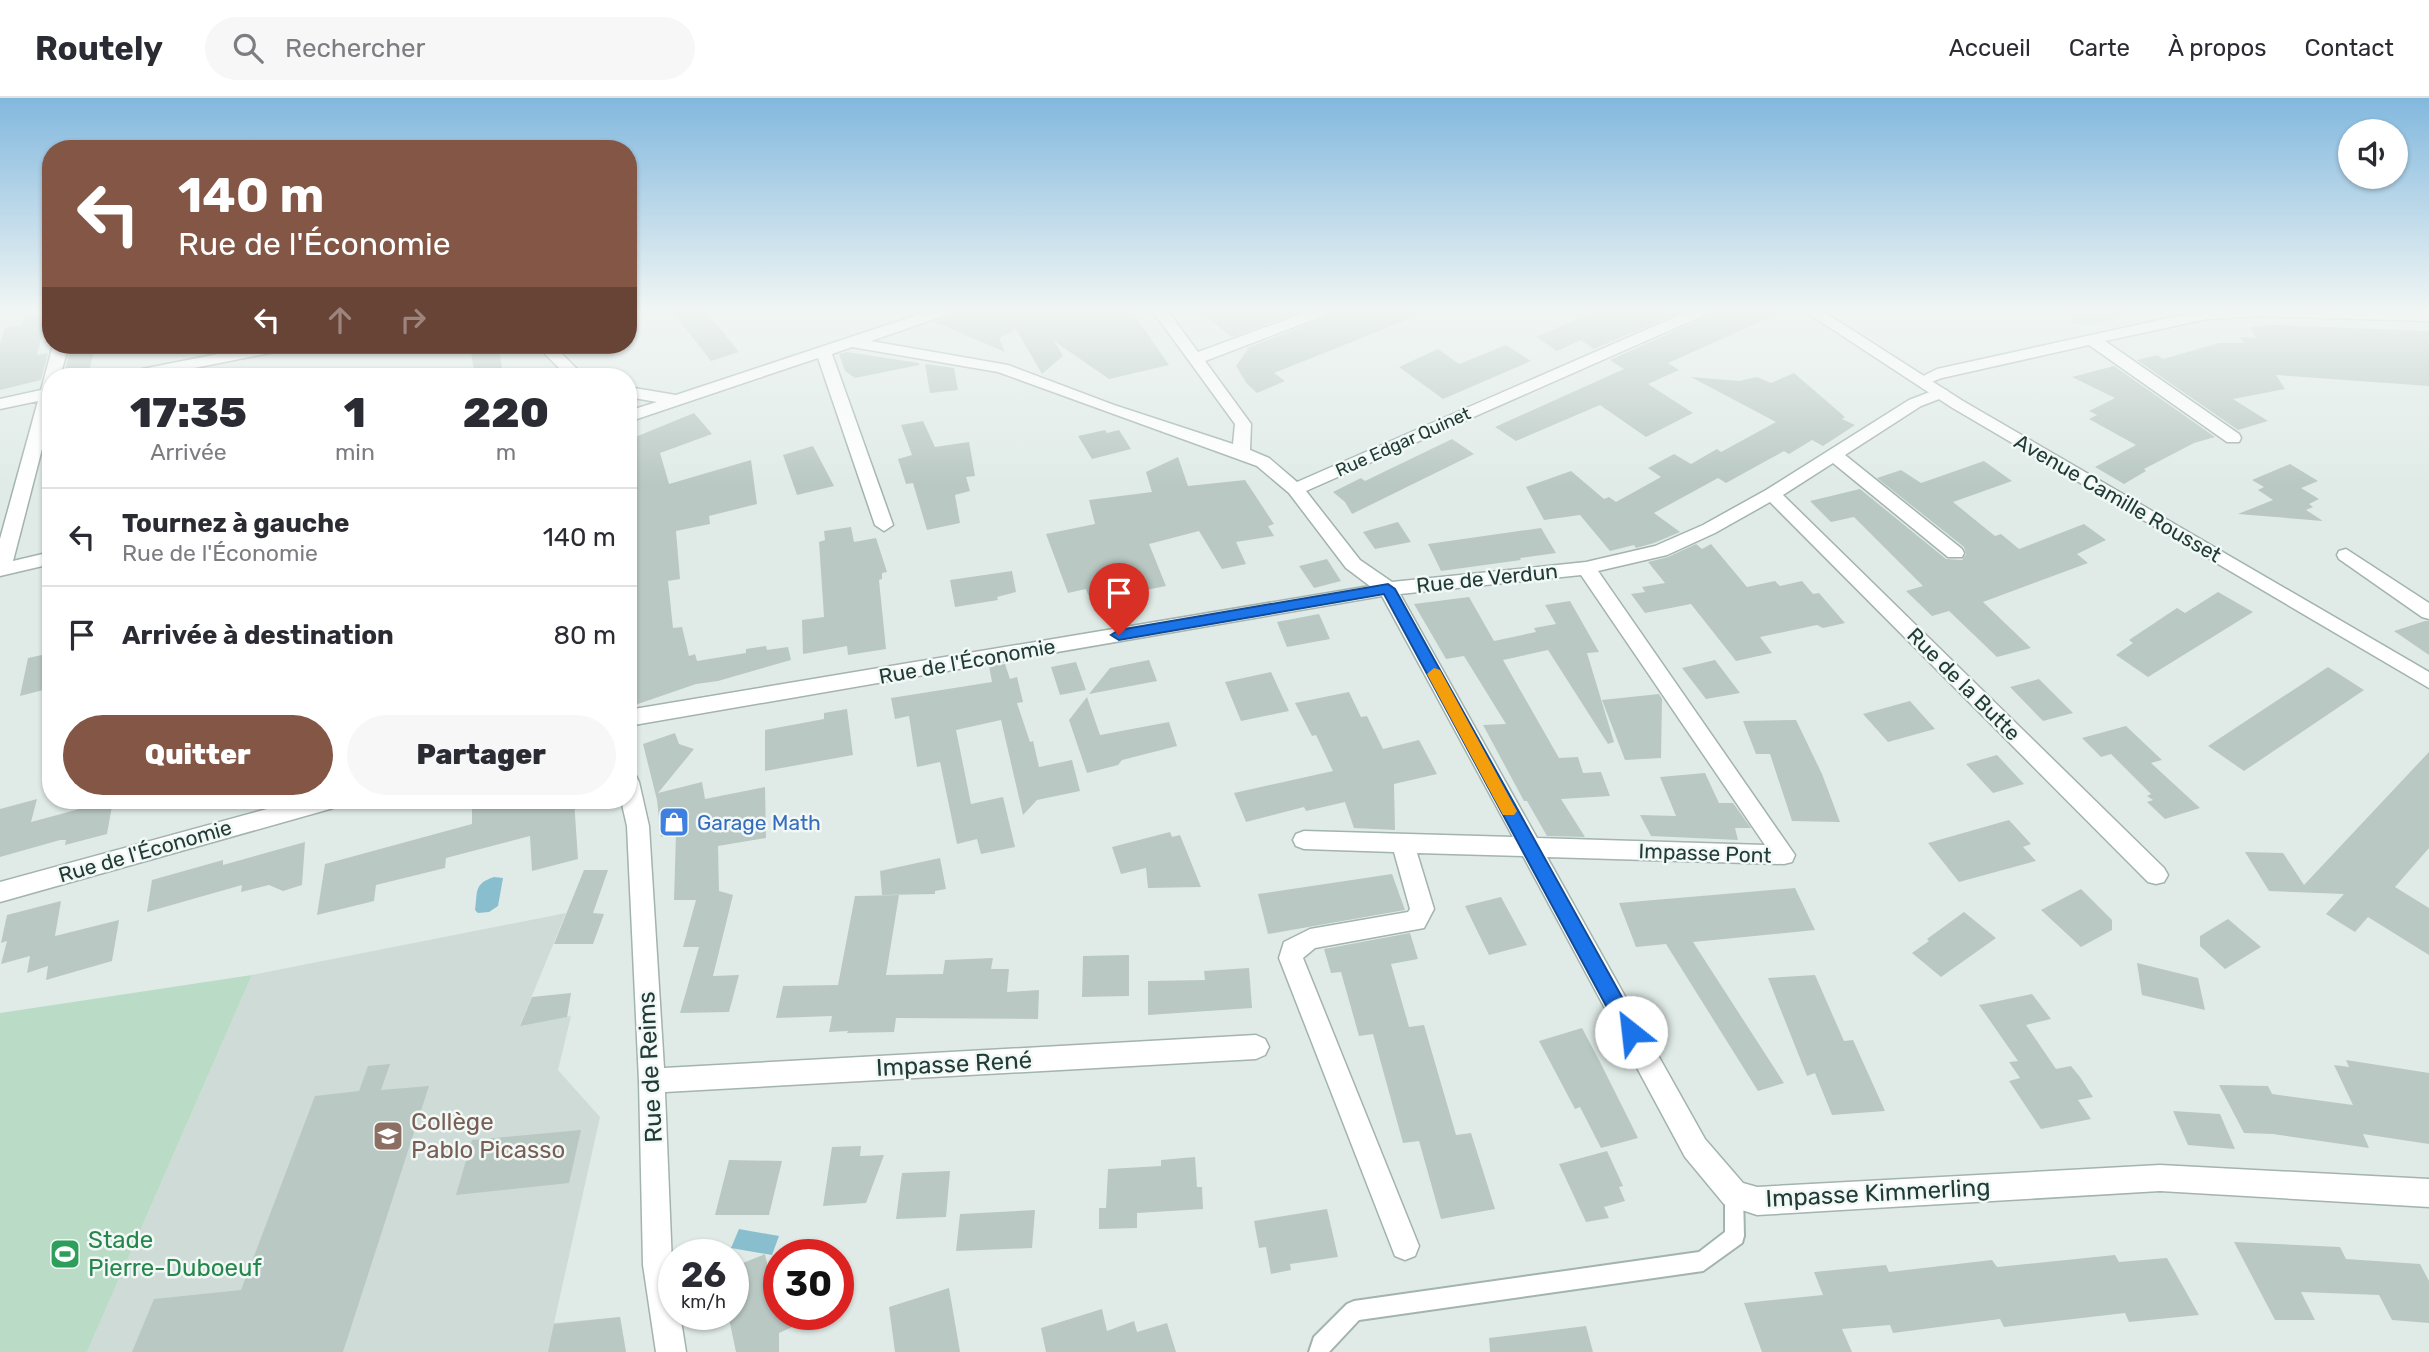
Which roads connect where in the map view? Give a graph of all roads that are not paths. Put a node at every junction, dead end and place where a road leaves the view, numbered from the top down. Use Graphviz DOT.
graph roads {
  1 [pos="773,369"];
  2 [pos="830,369"];
  3 [pos="1003,369"];
  4 [pos="1202,369"];
  5 [pos="1570,369"];
  6 [pos="1905,369"];
  7 [pos="1963,369"];
  8 [pos="2133,369"];
  9 [pos="1923,380"];
  10 [pos="42,389"];
  11 [pos="637,393"];
  12 [pos="1941,393"];
  13 [pos="677,400"];
  14 [pos="0,404"];
  15 [pos="637,414"];
  16 [pos="42,415"];
  17 [pos="2233,438"];
  18 [pos="1241,452"];
  19 [pos="1834,455"];
  20 [pos="1295,489"];
  21 [pos="1772,494"];
  22 [pos="884,525"];
  23 [pos="1955,553"];
  24 [pos="2346,555"];
  25 [pos="42,560"];
  26 [pos="1586,568"];
  27 [pos="0,570"];
  28 [pos="1388,589"];
  29 [pos="2429,612"];
  30 [pos="2429,681"];
  31 [pos="637,716"];
  32 [pos="298,809"];
  33 [pos="634,809"];
  34 [pos="1304,840"];
  35 [pos="1403,844"];
  36 [pos="1528,848"];
  37 [pos="2156,875"];
  38 [pos="0,892"];
  39 [pos="1256,1046"];
  40 [pos="652,1081"];
  41 [pos="2429,1192"];
  42 [pos="1734,1194"];
  43 [pos="1405,1246"];
  44 [pos="671,1352"];
  45 [pos="1319,1352"];
  1 -- 13 [label="street"];
  2 -- 22 [label="street"];
  3 -- 18 [label="street, Rue de Verdun"];
  4 -- 18 [label="street"];
  5 -- 20 [label="street, Rue Edgar Quinet"];
  6 -- 9 [label="street, Avenue Camille Rousset"];
  7 -- 9 [label="street"];
  8 -- 17 [label="street"];
  9 -- 12 [label="street, Avenue Camille Rousset"];
  10 -- 14 [label="street"];
  11 -- 13 [label="street"];
  12 -- 19 [label="street, Rue de Verdun"];
  12 -- 30 [label="street, Avenue Camille Rousset"];
  13 -- 15 [label="street"];
  16 -- 27 [label="street"];
  18 -- 20 [label="street, Rue de Verdun"];
  19 -- 21 [label="street, Rue de Verdun"];
  19 -- 23 [label="street"];
  20 -- 28 [label="street, Rue de Verdun"];
  21 -- 26 [label="street, Rue de Verdun"];
  21 -- 37 [label="street, Rue de la Butte"];
  24 -- 29 [label="street"];
  25 -- 27 [label="street"];
  26 -- 28 [label="street, Rue de Verdun"];
  26 -- 36 [label="street, Impasse Pont"];
  28 -- 31 [label="street, Rue de l'Économie"];
  28 -- 36 [label="street"];
  32 -- 38 [label="street, Rue de l'Économie"];
  33 -- 40 [label="street, Rue de Reims"];
  34 -- 35 [label="street, Impasse Pont"];
  35 -- 36 [label="street, Impasse Pont"];
  35 -- 43 [label="street"];
  36 -- 42 [label="street"];
  39 -- 40 [label="street, Impasse René"];
  40 -- 44 [label="street, Rue de Reims"];
  41 -- 42 [label="street, Impasse Kimmerling"];
  42 -- 45 [label="lane"];
}
